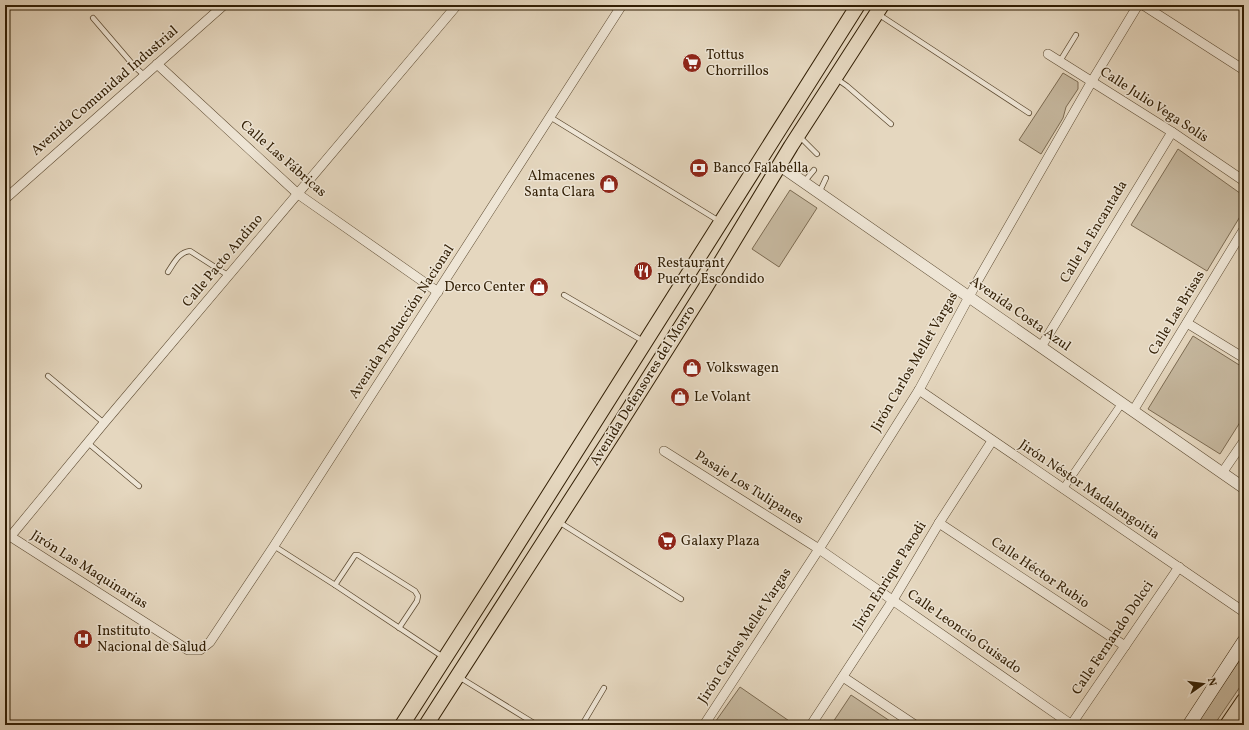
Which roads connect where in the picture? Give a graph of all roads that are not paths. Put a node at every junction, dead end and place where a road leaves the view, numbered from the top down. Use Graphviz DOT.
graph roads {
  1 [pos="224,5"];
  2 [pos="457,5"];
  3 [pos="622,5"];
  4 [pos="858,5"];
  5 [pos="1138,5"];
  6 [pos="1143,5"];
  7 [pos="880,9"];
  8 [pos="93,18"];
  9 [pos="1076,35"];
  10 [pos="1048,54"];
  11 [pos="1060,61"];
  12 [pos="157,64"];
  13 [pos="1244,70"];
  14 [pos="144,75"];
  15 [pos="835,78"];
  16 [pos="1092,81"];
  17 [pos="1029,113"];
  18 [pos="550,117"];
  19 [pos="891,124"];
  20 [pos="1172,132"];
  21 [pos="798,136"];
  22 [pos="817,154"];
  23 [pos="779,165"];
  24 [pos="814,170"];
  25 [pos="826,178"];
  26 [pos="1244,181"];
  27 [pos="804,182"];
  28 [pos="819,193"];
  29 [pos="7,194"];
  30 [pos="298,194"];
  31 [pos="720,222"];
  32 [pos="1244,229"];
  33 [pos="168,272"];
  34 [pos="229,276"];
  35 [pos="438,292"];
  36 [pos="564,296"];
  37 [pos="969,297"];
  38 [pos="1187,323"];
  39 [pos="645,342"];
  40 [pos="1041,347"];
  41 [pos="1244,358"];
  42 [pos="48,376"];
  43 [pos="919,390"];
  44 [pos="1122,403"];
  45 [pos="1133,411"];
  46 [pos="104,423"];
  47 [pos="992,441"];
  48 [pos="1244,441"];
  49 [pos="88,443"];
  50 [pos="664,451"];
  51 [pos="1222,473"];
  52 [pos="139,486"];
  53 [pos="1244,488"];
  54 [pos="1063,489"];
  55 [pos="558,521"];
  56 [pos="939,522"];
  57 [pos="8,535"];
  58 [pos="274,546"];
  59 [pos="819,549"];
  60 [pos="1179,567"];
  61 [pos="496,580"];
  62 [pos="335,585"];
  63 [pos="513,591"];
  64 [pos="681,599"];
  65 [pos="893,600"];
  66 [pos="1244,612"];
  67 [pos="399,628"];
  68 [pos="1244,641"];
  69 [pos="1125,646"];
  70 [pos="200,650"];
  71 [pos="445,659"];
  72 [pos="458,676"];
  73 [pos="843,677"];
  74 [pos="604,688"];
  75 [pos="1244,700"];
  76 [pos="1244,722"];
  77 [pos="402,725"];
  78 [pos="426,725"];
  79 [pos="537,725"];
  80 [pos="582,725"];
  81 [pos="704,725"];
  82 [pos="811,725"];
  83 [pos="914,725"];
  84 [pos="1071,725"];
  85 [pos="1189,725"];
  86 [pos="1227,725"];
  87 [pos="1236,725"];
  1 -- 12 [label="street, Avenida Comunidad Industrial"];
  2 -- 30 [label="street, Calle Pacto Andino"];
  3 -- 18 [label="street, Avenida Producción Nacional"];
  4 -- 31 [label="main road, Avenida Defensores del Morro"];
  5 -- 16 [label="street, Jirón Carlos Mellet Vargas"];
  6 -- 13 [label="street"];
  7 -- 15 [label="main road, Avenida Defensores del Morro"];
  7 -- 17 [label="lane"];
  8 -- 14 [label="lane"];
  9 -- 11 [label="lane"];
  10 -- 11 [label="street, Calle Julio Vega Solís"];
  11 -- 16 [label="street, Calle Julio Vega Solís"];
  12 -- 14 [label="street, Avenida Comunidad Industrial"];
  12 -- 30 [label="street, Calle Las Fábricas"];
  14 -- 29 [label="street, Avenida Comunidad Industrial"];
  15 -- 19 [label="lane"];
  15 -- 21 [label="main road, Avenida Defensores del Morro"];
  16 -- 20 [label="street, Calle Julio Vega Solís"];
  16 -- 37 [label="street, Jirón Carlos Mellet Vargas"];
  18 -- 31 [label="lane"];
  18 -- 35 [label="street, Avenida Producción Nacional"];
  20 -- 26 [label="street, Calle Julio Vega Solís"];
  20 -- 40 [label="street, Calle La Encantada"];
  21 -- 22 [label="lane"];
  21 -- 23 [label="main road, Avenida Defensores del Morro"];
  23 -- 27 [label="street, Avenida Costa Azul"];
  23 -- 55 [label="main road, Avenida Defensores del Morro"];
  24 -- 27 [label="lane"];
  25 -- 28 [label="lane"];
  27 -- 28 [label="street, Avenida Costa Azul"];
  28 -- 37 [label="street, Avenida Costa Azul"];
  30 -- 34 [label="street, Calle Pacto Andino"];
  30 -- 35 [label="street, Calle Las Fábricas"];
  31 -- 39 [label="main road, Avenida Defensores del Morro"];
  32 -- 38 [label="street, Calle Las Brisas"];
  33 -- 34 [label="lane"];
  34 -- 46 [label="street, Calle Pacto Andino"];
  35 -- 58 [label="street, Avenida Producción Nacional"];
  36 -- 39 [label="lane"];
  37 -- 40 [label="street, Avenida Costa Azul"];
  37 -- 43 [label="street, Jirón Carlos Mellet Vargas"];
  38 -- 41 [label="street"];
  38 -- 45 [label="street, Calle Las Brisas"];
  39 -- 61 [label="main road, Avenida Defensores del Morro"];
  40 -- 44 [label="street, Avenida Costa Azul"];
  42 -- 46 [label="lane"];
  43 -- 47 [label="street, Jirón Néstor Madalengoitia"];
  43 -- 59 [label="street, Jirón Carlos Mellet Vargas"];
  44 -- 45 [label="street, Avenida Costa Azul"];
  44 -- 54 [label="street"];
  45 -- 51 [label="street, Avenida Costa Azul"];
  46 -- 49 [label="street, Calle Pacto Andino"];
  47 -- 54 [label="street, Jirón Néstor Madalengoitia"];
  47 -- 56 [label="street, Jirón Enrique Parodi"];
  48 -- 51 [label="street"];
  49 -- 52 [label="lane"];
  49 -- 57 [label="street, Calle Pacto Andino"];
  50 -- 59 [label="street, Pasaje Los Tulipanes"];
  51 -- 53 [label="street, Avenida Costa Azul"];
  54 -- 60 [label="street, Jirón Néstor Madalengoitia"];
  55 -- 63 [label="main road, Avenida Defensores del Morro"];
  55 -- 64 [label="lane"];
  56 -- 65 [label="street, Jirón Enrique Parodi"];
  56 -- 69 [label="street, Calle Héctor Rubio"];
  57 -- 70 [label="street, Jirón Las Maquinarias"];
  58 -- 62 [label="lane"];
  58 -- 70 [label="street, Avenida Producción Nacional"];
  59 -- 65 [label="street, Calle Leoncio Guisado"];
  59 -- 81 [label="street, Jirón Carlos Mellet Vargas"];
  60 -- 66 [label="street, Jirón Néstor Madalengoitia"];
  60 -- 69 [label="street, Calle Fernando Dolcci"];
  61 -- 63 [label="main road"];
  61 -- 71 [label="main road, Avenida Defensores del Morro"];
  62 -- 67 [label="lane"];
  62 -- 67 [label="lane"];
  63 -- 72 [label="main road, Avenida Defensores del Morro"];
  65 -- 73 [label="street, Jirón Enrique Parodi"];
  65 -- 84 [label="street, Calle Leoncio Guisado"];
  67 -- 71 [label="lane"];
  68 -- 85 [label="main road"];
  69 -- 84 [label="street, Calle Fernando Dolcci"];
  71 -- 77 [label="main road, Avenida Defensores del Morro"];
  72 -- 78 [label="main road, Avenida Defensores del Morro"];
  72 -- 79 [label="lane"];
  73 -- 82 [label="street, Jirón Enrique Parodi"];
  73 -- 83 [label="street"];
  74 -- 80 [label="lane"];
  75 -- 86 [label="main road"];
  76 -- 87 [label="lane"];
}
